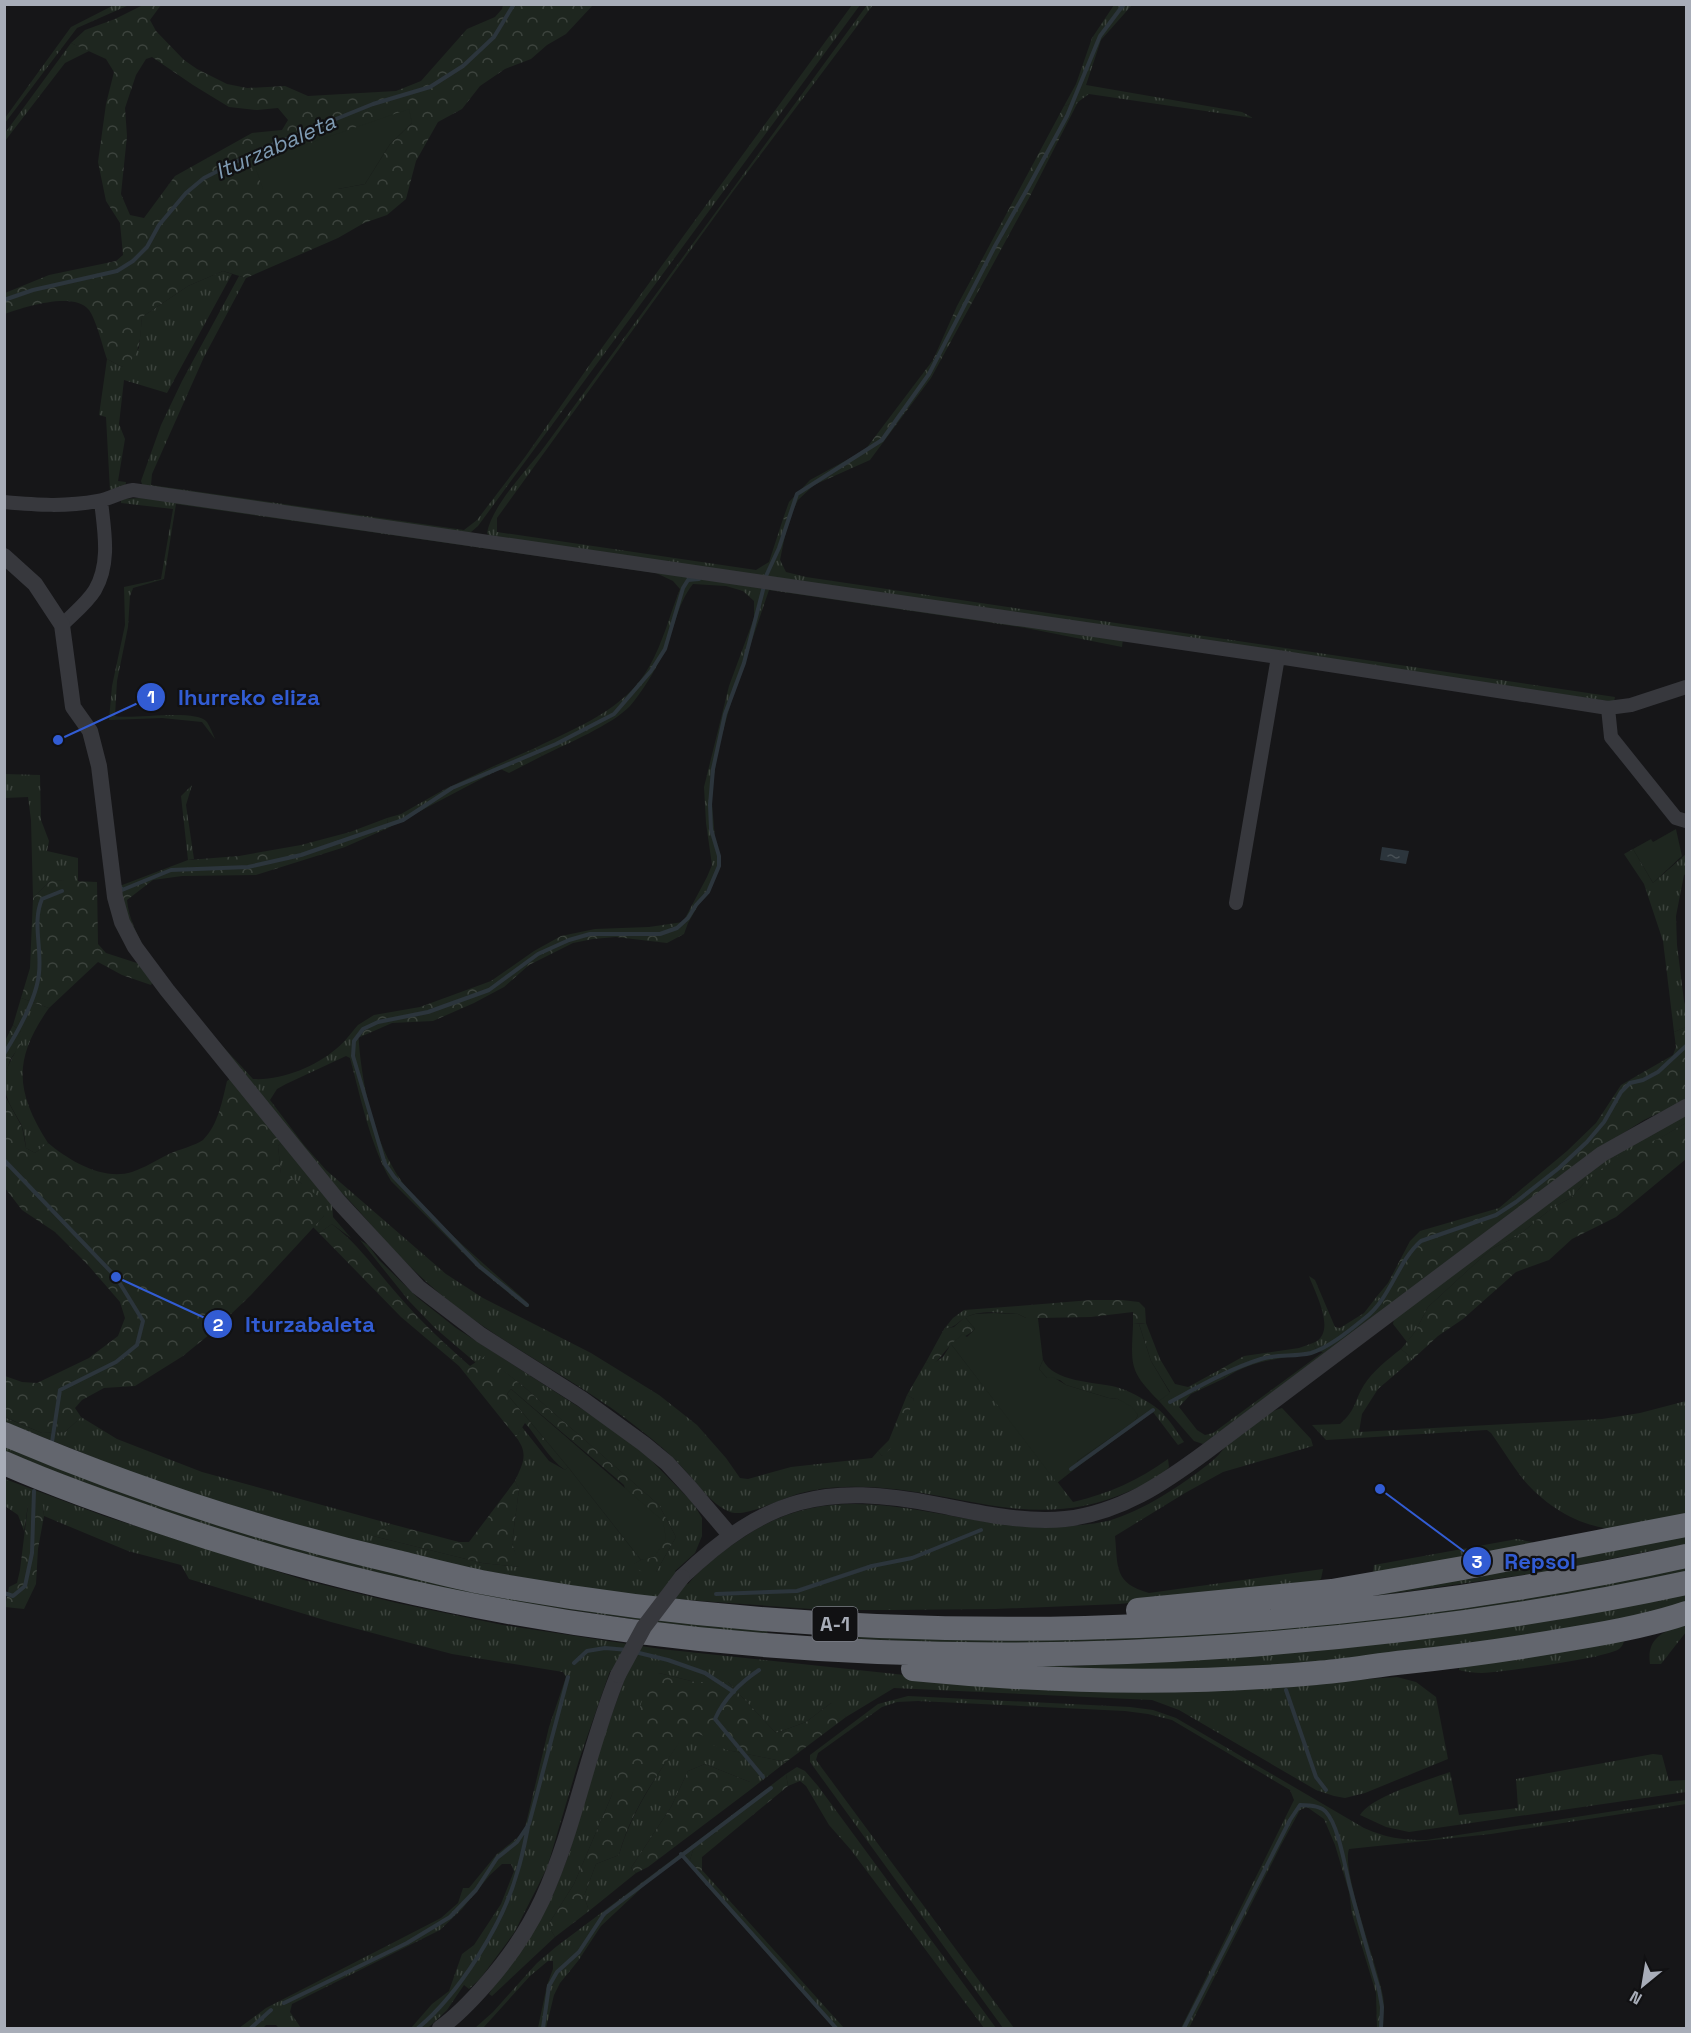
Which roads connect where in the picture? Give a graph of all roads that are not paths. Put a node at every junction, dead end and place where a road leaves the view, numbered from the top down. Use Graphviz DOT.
graph roads {
  1 [pos="100,501"];
  2 [pos="4,502"];
  3 [pos="4,556"];
  4 [pos="62,625"];
  5 [pos="1278,657"];
  6 [pos="1686,687"];
  7 [pos="1608,708"];
  8 [pos="1686,821"];
  9 [pos="1236,903"];
  10 [pos="1686,1107"];
  11 [pos="4,1434"];
  12 [pos="4,1463"];
  13 [pos="1686,1524"];
  14 [pos="730,1535"];
  15 [pos="1686,1556"];
  16 [pos="1686,1583"];
  17 [pos="1686,1613"];
  18 [pos="962,1628"];
  19 [pos="766,1647"];
  20 [pos="440,2028"];
  1 -- 2 [label="street"];
  1 -- 4 [label="street"];
  1 -- 5 [label="street"];
  3 -- 4 [label="street"];
  4 -- 14 [label="street"];
  5 -- 7 [label="street"];
  5 -- 9 [label="street"];
  6 -- 7 [label="street"];
  7 -- 8 [label="street"];
  10 -- 14 [label="street"];
  11 -- 18 [label="highway, A-1"];
  12 -- 19 [label="highway, A-1"];
  13 -- 18 [label="highway"];
  14 -- 20 [label="street, bridge"];
  15 -- 18 [label="highway, A-1"];
  16 -- 19 [label="highway, A-1"];
  17 -- 19 [label="highway"];
}
